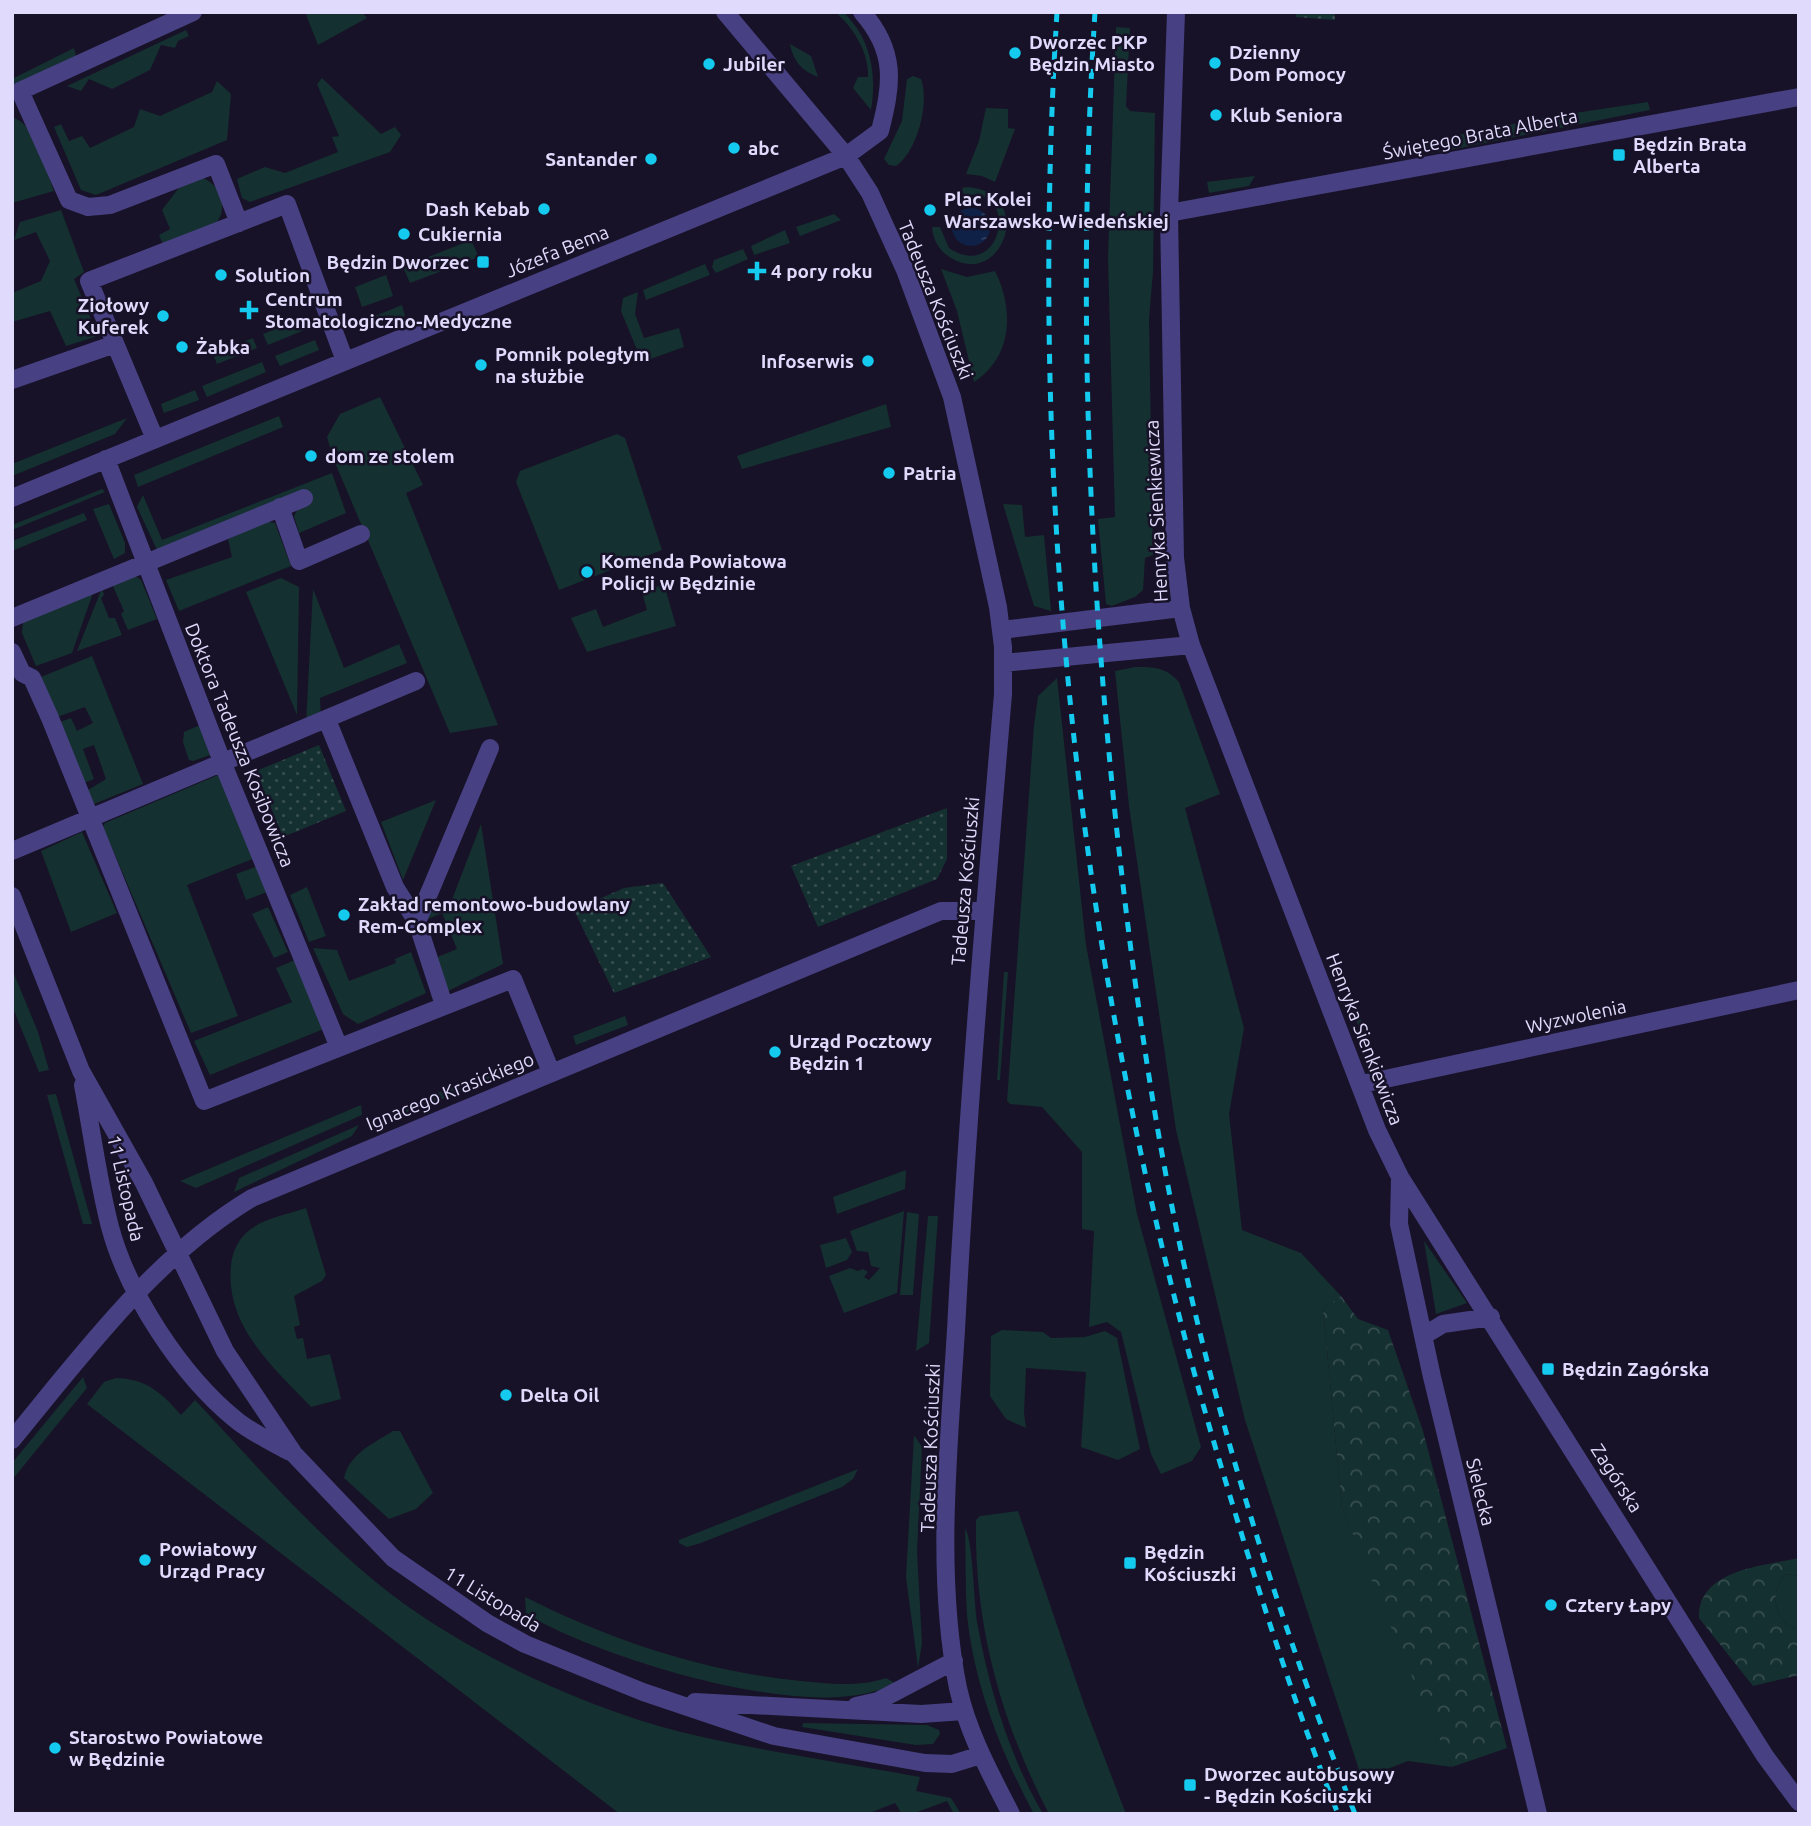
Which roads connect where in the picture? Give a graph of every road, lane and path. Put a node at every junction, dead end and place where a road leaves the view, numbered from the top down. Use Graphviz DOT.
graph roads {
  1 [pos="193,12"];
  2 [pos="725,12"];
  3 [pos="862,12"];
  4 [pos="1177,12"];
  5 [pos="16,93"];
  6 [pos="1799,97"];
  7 [pos="846,156"];
  8 [pos="1169,214"];
  9 [pos="239,223"];
  10 [pos="115,344"];
  11 [pos="345,361"];
  12 [pos="12,380"];
  13 [pos="155,439"];
  14 [pos="106,459"];
  15 [pos="12,498"];
  16 [pos="304,498"];
  17 [pos="279,507"];
  18 [pos="361,534"];
  19 [pos="145,561"];
  20 [pos="1181,608"];
  21 [pos="12,618"];
  22 [pos="1002,630"];
  23 [pos="1191,645"];
  24 [pos="12,652"];
  25 [pos="1003,663"];
  26 [pos="416,681"];
  27 [pos="327,720"];
  28 [pos="490,748"];
  29 [pos="223,764"];
  30 [pos="92,819"];
  31 [pos="12,851"];
  32 [pos="12,896"];
  33 [pos="984,911"];
  34 [pos="417,922"];
  35 [pos="1799,990"];
  36 [pos="444,1005"];
  37 [pos="338,1045"];
  38 [pos="80,1071"];
  39 [pos="551,1072"];
  40 [pos="1362,1084"];
  41 [pos="1400,1177"];
  42 [pos="176,1255"];
  43 [pos="138,1295"];
  44 [pos="1491,1317"];
  45 [pos="1423,1336"];
  46 [pos="12,1440"];
  47 [pos="294,1454"];
  48 [pos="954,1661"];
  49 [pos="671,1701"];
  50 [pos="835,1711"];
  51 [pos="964,1711"];
  52 [pos="981,1755"];
  53 [pos="1799,1802"];
  54 [pos="1011,1814"];
  55 [pos="1538,1814"];
  1 -- 5 [label="street"];
  2 -- 7 [label="street, Tadeusza Kościuszki"];
  3 -- 7 [label="street"];
  4 -- 8 [label="street, Henryka Sienkiewicza"];
  5 -- 9 [label="street"];
  6 -- 8 [label="street, Świętego Brata Alberta"];
  7 -- 11 [label="street, Józefa Bema"];
  7 -- 22 [label="street, Tadeusza Kościuszki"];
  8 -- 20 [label="street, Henryka Sienkiewicza"];
  9 -- 10 [label="street"];
  9 -- 11 [label="street"];
  10 -- 12 [label="street"];
  10 -- 13 [label="street"];
  11 -- 13 [label="street, Józefa Bema"];
  13 -- 14 [label="street, Józefa Bema"];
  14 -- 15 [label="street, Józefa Bema"];
  14 -- 19 [label="street, Doktora Tadeusza Kosibowicza"];
  16 -- 17 [label="street"];
  17 -- 18 [label="street"];
  17 -- 19 [label="street"];
  19 -- 21 [label="street"];
  19 -- 29 [label="street, Doktora Tadeusza Kosibowicza"];
  20 -- 22 [label="street"];
  20 -- 23 [label="street, Henryka Sienkiewicza"];
  22 -- 25 [label="street, Tadeusza Kościuszki"];
  23 -- 25 [label="street"];
  23 -- 40 [label="street, Henryka Sienkiewicza"];
  24 -- 30 [label="street"];
  25 -- 33 [label="street, Tadeusza Kościuszki"];
  26 -- 27 [label="street"];
  27 -- 29 [label="street"];
  27 -- 34 [label="street"];
  28 -- 34 [label="street"];
  29 -- 30 [label="street"];
  29 -- 37 [label="street, Doktora Tadeusza Kosibowicza"];
  30 -- 31 [label="street"];
  30 -- 37 [label="street"];
  32 -- 38 [label="street, 11 Listopada"];
  33 -- 39 [label="street, Ignacego Krasickiego"];
  33 -- 48 [label="street, Tadeusza Kościuszki"];
  34 -- 36 [label="street"];
  35 -- 40 [label="street, Wyzwolenia"];
  36 -- 37 [label="street"];
  36 -- 39 [label="street"];
  38 -- 42 [label="street, 11 Listopada"];
  38 -- 43 [label="street, 11 Listopada"];
  39 -- 42 [label="street, Ignacego Krasickiego"];
  40 -- 41 [label="street, Henryka Sienkiewicza"];
  41 -- 44 [label="street, Zagórska"];
  41 -- 45 [label="street, Sielecka"];
  42 -- 43 [label="street, Ignacego Krasickiego"];
  42 -- 47 [label="street, 11 Listopada"];
  43 -- 46 [label="street, Ignacego Krasickiego"];
  43 -- 47 [label="street, 11 Listopada"];
  44 -- 45 [label="street"];
  44 -- 53 [label="street, Zagórska"];
  45 -- 55 [label="street, Sielecka"];
  47 -- 49 [label="street, 11 Listopada"];
  48 -- 50 [label="street, 11 Listopada"];
  48 -- 51 [label="street, Tadeusza Kościuszki"];
  49 -- 50 [label="street, 11 Listopada"];
  49 -- 52 [label="street, 11 Listopada"];
  50 -- 51 [label="street, 11 Listopada"];
  51 -- 52 [label="street, Tadeusza Kościuszki"];
  52 -- 54 [label="street, Tadeusza Kościuszki"];
}
